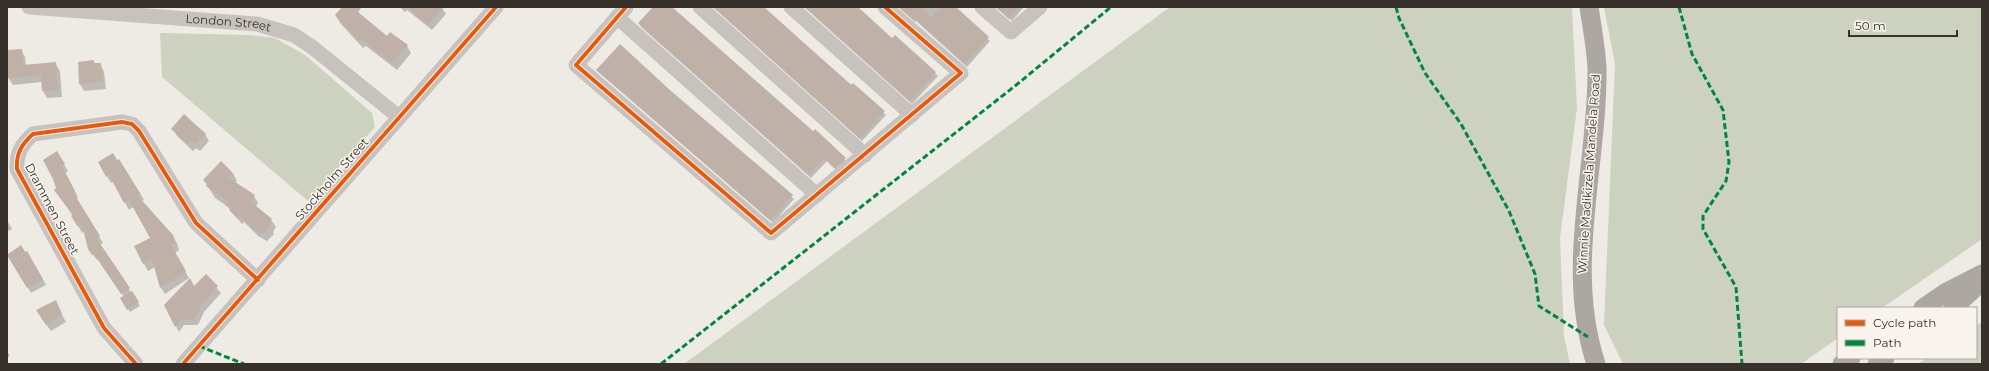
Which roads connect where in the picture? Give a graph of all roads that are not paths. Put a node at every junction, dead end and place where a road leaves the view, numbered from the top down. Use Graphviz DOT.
graph roads {
  1 [pos="29,7"];
  2 [pos="494,7"];
  3 [pos="700,7"];
  4 [pos="791,7"];
  5 [pos="885,7"];
  6 [pos="982,7"];
  7 [pos="1040,7"];
  8 [pos="1590,7"];
  9 [pos="621,12"];
  10 [pos="912,115"];
  11 [pos="398,117"];
  12 [pos="865,154"];
  13 [pos="817,195"];
  14 [pos="1982,274"];
  15 [pos="258,280"];
  16 [pos="1982,281"];
  17 [pos="1924,307"];
  18 [pos="1954,307"];
  19 [pos="136,364"];
  20 [pos="183,364"];
  21 [pos="1596,364"];
  1 -- 11 [label="street, London Street"];
  2 -- 11 [label="street, Stockholm Street"];
  3 -- 12 [label="street"];
  4 -- 10 [label="street"];
  5 -- 10 [label="street"];
  6 -- 7 [label="street"];
  8 -- 21 [label="main road, Winnie Madikizela Mandela Road"];
  9 -- 13 [label="street"];
  9 -- 13 [label="street"];
  10 -- 12 [label="street"];
  11 -- 15 [label="street, Stockholm Street"];
  12 -- 13 [label="street"];
  14 -- 17 [label="main road"];
  15 -- 19 [label="street, Drammen Street"];
  15 -- 20 [label="street, Stockholm Street"];
  16 -- 18 [label="main road"];
}
